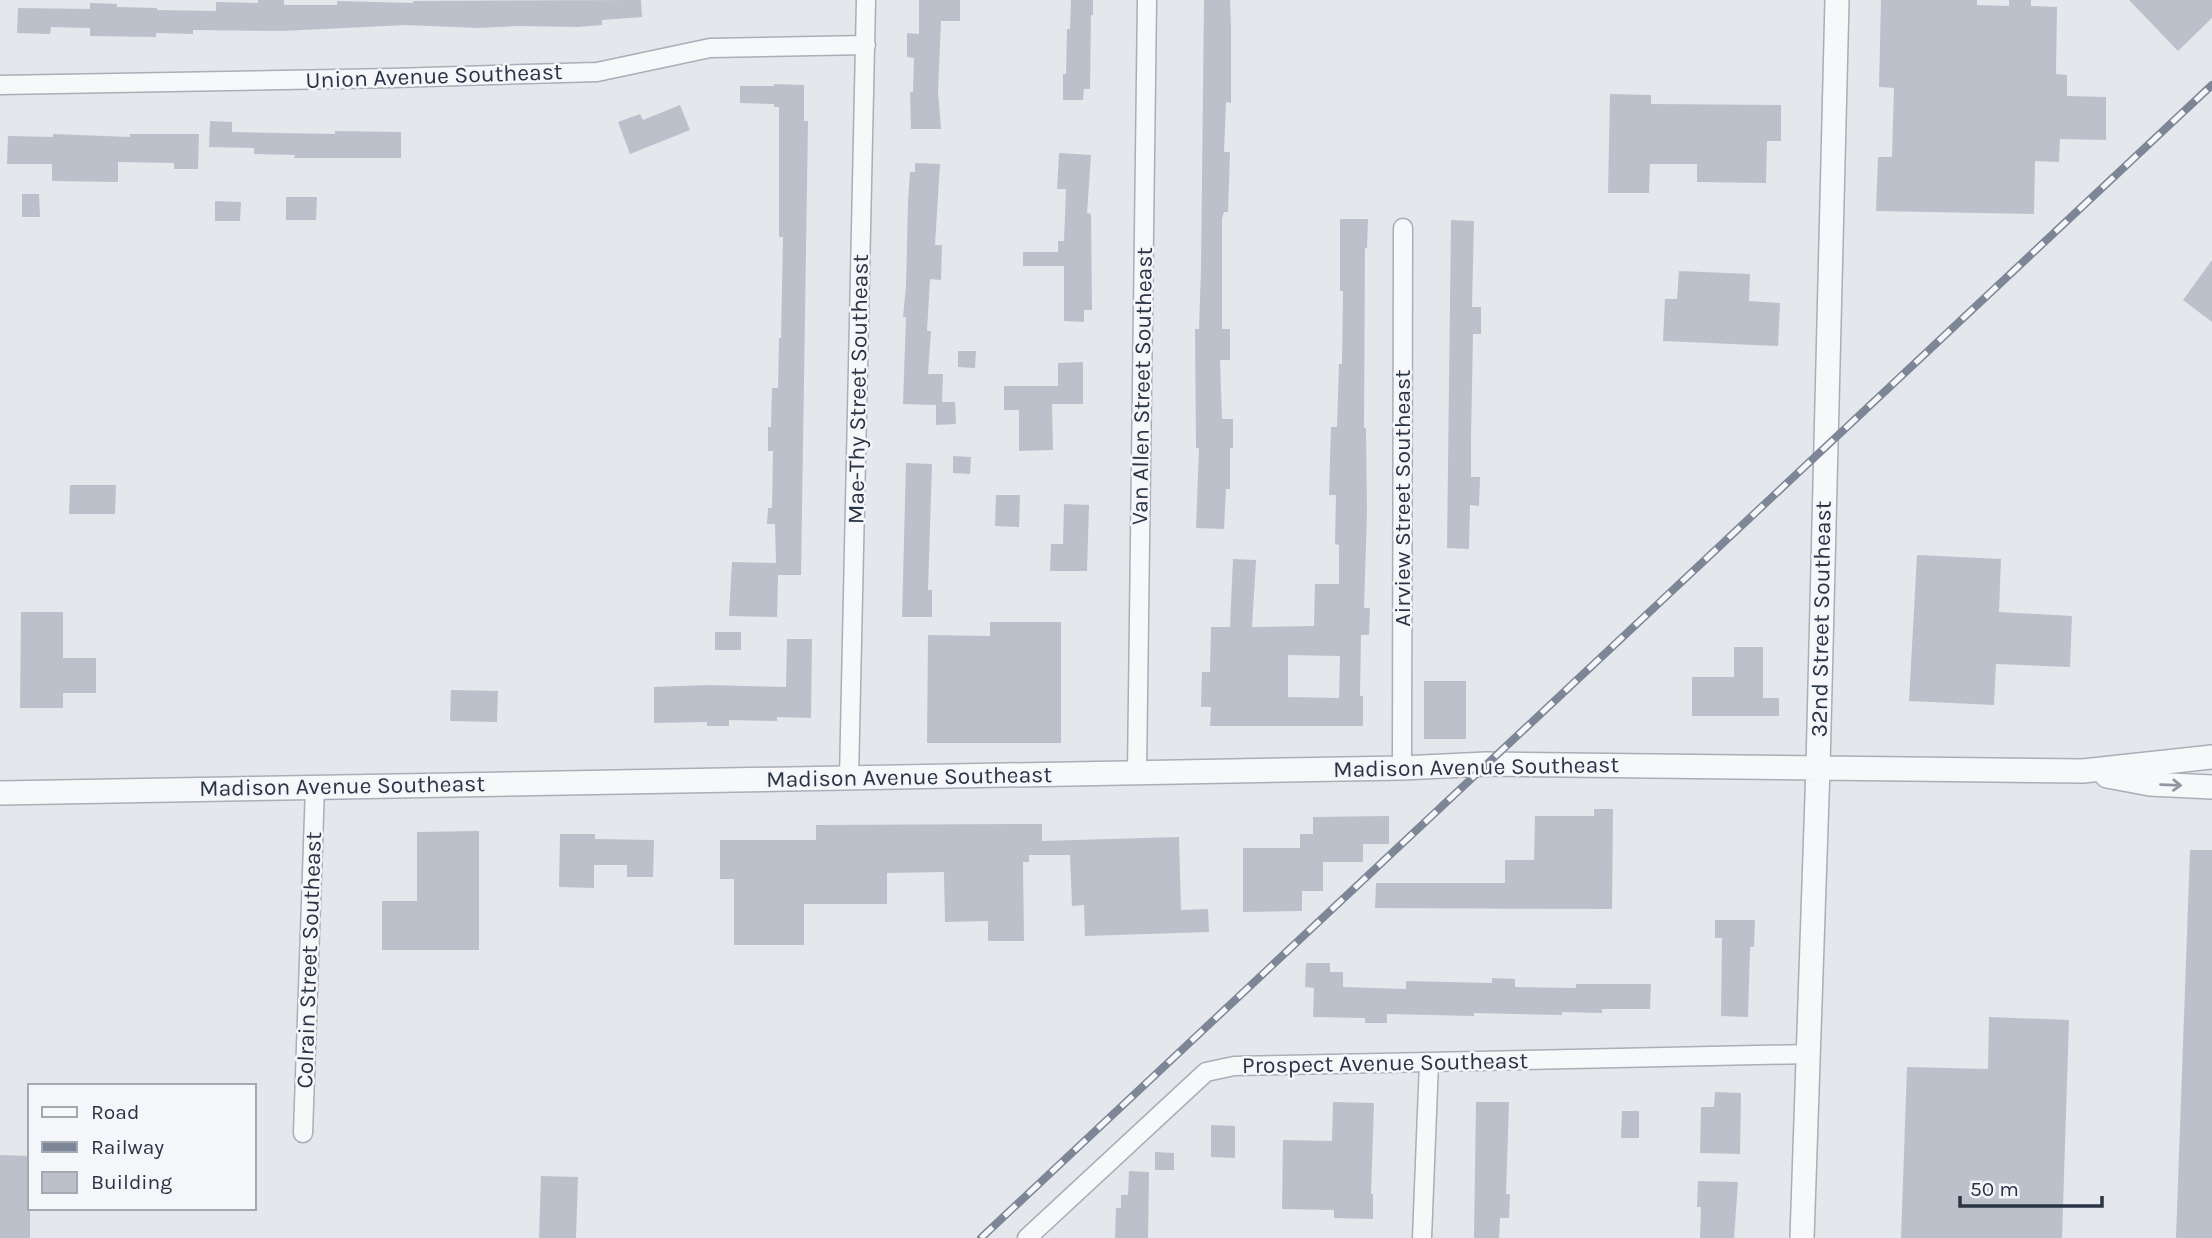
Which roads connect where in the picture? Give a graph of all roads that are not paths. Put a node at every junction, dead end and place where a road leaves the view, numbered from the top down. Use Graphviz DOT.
graph roads {
  1 [pos="866,0"];
  2 [pos="1147,0"];
  3 [pos="1837,0"];
  4 [pos="866,45"];
  5 [pos="0,85"];
  6 [pos="1403,228"];
  7 [pos="2212,757"];
  8 [pos="1818,767"];
  9 [pos="1402,768"];
  10 [pos="2083,771"];
  11 [pos="1137,773"];
  12 [pos="849,778"];
  13 [pos="315,787"];
  14 [pos="2212,787"];
  15 [pos="0,793"];
  16 [pos="1809,1054"];
  17 [pos="1429,1062"];
  18 [pos="303,1133"];
  19 [pos="1047,1220"];
  20 [pos="1027,1238"];
  21 [pos="1047,1238"];
  22 [pos="1422,1238"];
  23 [pos="1802,1238"];
  1 -- 4 [label="street, Mae-Thy Street Southeast"];
  2 -- 11 [label="street, Van Allen Street Southeast"];
  3 -- 8 [label="street, 32nd Street Southeast"];
  4 -- 5 [label="street, Union Avenue Southeast"];
  4 -- 12 [label="street, Mae-Thy Street Southeast"];
  6 -- 9 [label="street, Airview Street Southeast"];
  7 -- 10 [label="street"];
  8 -- 9 [label="street, Madison Avenue Southeast"];
  8 -- 10 [label="street, Madison Avenue Southeast"];
  8 -- 16 [label="street, 32nd Street Southeast"];
  9 -- 11 [label="street, Madison Avenue Southeast"];
  10 -- 14 [label="street, one-way"];
  11 -- 12 [label="street, Madison Avenue Southeast"];
  12 -- 13 [label="street, Madison Avenue Southeast"];
  13 -- 15 [label="street, Madison Avenue Southeast"];
  13 -- 18 [label="street, Colrain Street Southeast"];
  16 -- 17 [label="street, Prospect Avenue Southeast"];
  16 -- 23 [label="street, 32nd Street Southeast"];
  17 -- 19 [label="street, Prospect Avenue Southeast"];
  17 -- 22 [label="street"];
  19 -- 20 [label="street, Prospect Avenue Southeast"];
  19 -- 21 [label="street"];
}
